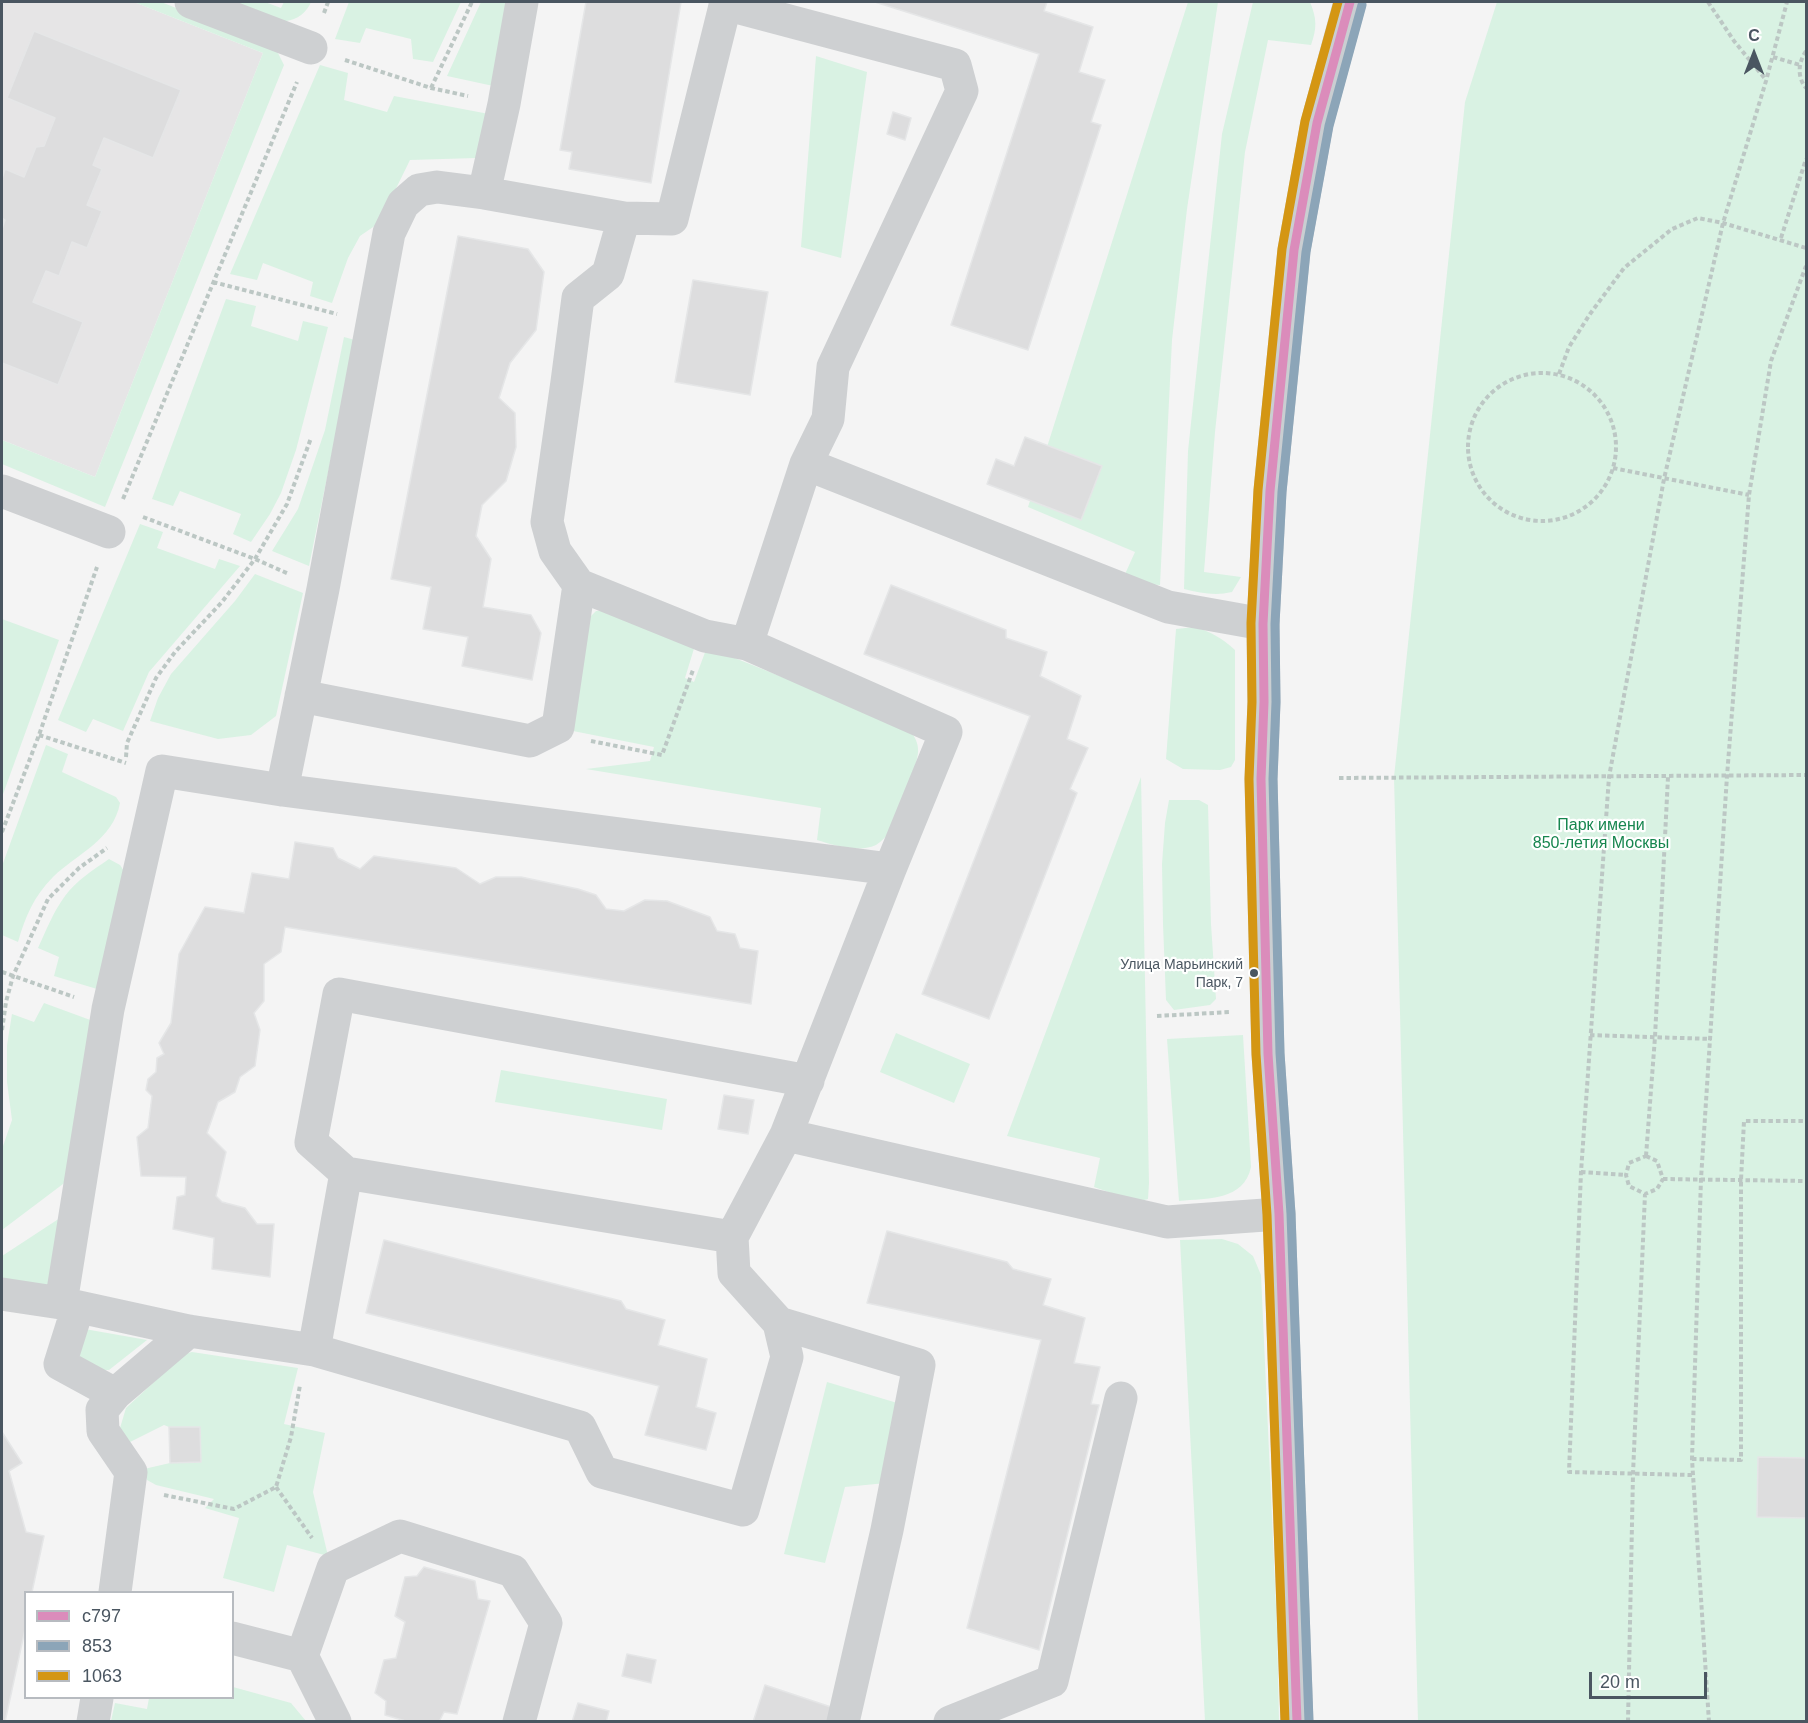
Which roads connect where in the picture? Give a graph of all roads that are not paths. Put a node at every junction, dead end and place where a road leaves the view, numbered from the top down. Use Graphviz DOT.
graph roads {
  1 [pos="191,2"];
  2 [pos="522,2"];
  3 [pos="1350,2"];
  4 [pos="725,3"];
  5 [pos="310,48"];
  6 [pos="484,193"];
  7 [pos="624,218"];
  8 [pos="806,464"];
  9 [pos="2,491"];
  10 [pos="114,520"];
  11 [pos="579,585"];
  12 [pos="1263,624"];
  13 [pos="747,644"];
  14 [pos="301,696"];
  15 [pos="282,790"];
  16 [pos="890,869"];
  17 [pos="808,1081"];
  18 [pos="786,1136"];
  19 [pos="346,1173"];
  20 [pos="1279,1214"];
  21 [pos="732,1237"];
  22 [pos="2,1294"];
  23 [pos="70,1305"];
  24 [pos="779,1323"];
  25 [pos="189,1330"];
  26 [pos="310,1350"];
  27 [pos="115,1394"];
  28 [pos="1121,1398"];
  29 [pos="115,1591"];
  30 [pos="234,1639"];
  31 [pos="302,1656"];
  32 [pos="97,1699"];
  33 [pos="93,1722"];
  34 [pos="335,1722"];
  35 [pos="519,1722"];
  36 [pos="843,1722"];
  37 [pos="950,1722"];
  38 [pos="1297,1722"];
  1 -- 5 [label="lane"];
  2 -- 6 [label="lane"];
  3 -- 12 [label="main road"];
  4 -- 7 [label="lane"];
  4 -- 8 [label="lane"];
  6 -- 7 [label="lane"];
  6 -- 14 [label="lane"];
  7 -- 11 [label="lane"];
  8 -- 12 [label="lane"];
  8 -- 13 [label="lane"];
  9 -- 10 [label="lane"];
  11 -- 13 [label="lane"];
  11 -- 14 [label="lane"];
  12 -- 20 [label="main road"];
  13 -- 16 [label="lane"];
  14 -- 15 [label="lane"];
  15 -- 16 [label="lane"];
  15 -- 23 [label="lane"];
  16 -- 17 [label="lane"];
  17 -- 18 [label="lane"];
  17 -- 19 [label="lane"];
  18 -- 20 [label="lane"];
  18 -- 21 [label="lane"];
  19 -- 21 [label="lane"];
  19 -- 26 [label="lane"];
  20 -- 38 [label="main road"];
  21 -- 24 [label="lane"];
  22 -- 23 [label="lane"];
  23 -- 25 [label="lane"];
  23 -- 27 [label="lane"];
  24 -- 26 [label="lane"];
  24 -- 36 [label="lane"];
  25 -- 26 [label="lane"];
  25 -- 27 [label="lane"];
  27 -- 29 [label="lane"];
  28 -- 37 [label="lane"];
  30 -- 31 [label="lane"];
  31 -- 34 [label="lane"];
  31 -- 35 [label="lane"];
  32 -- 33 [label="lane"];
}
